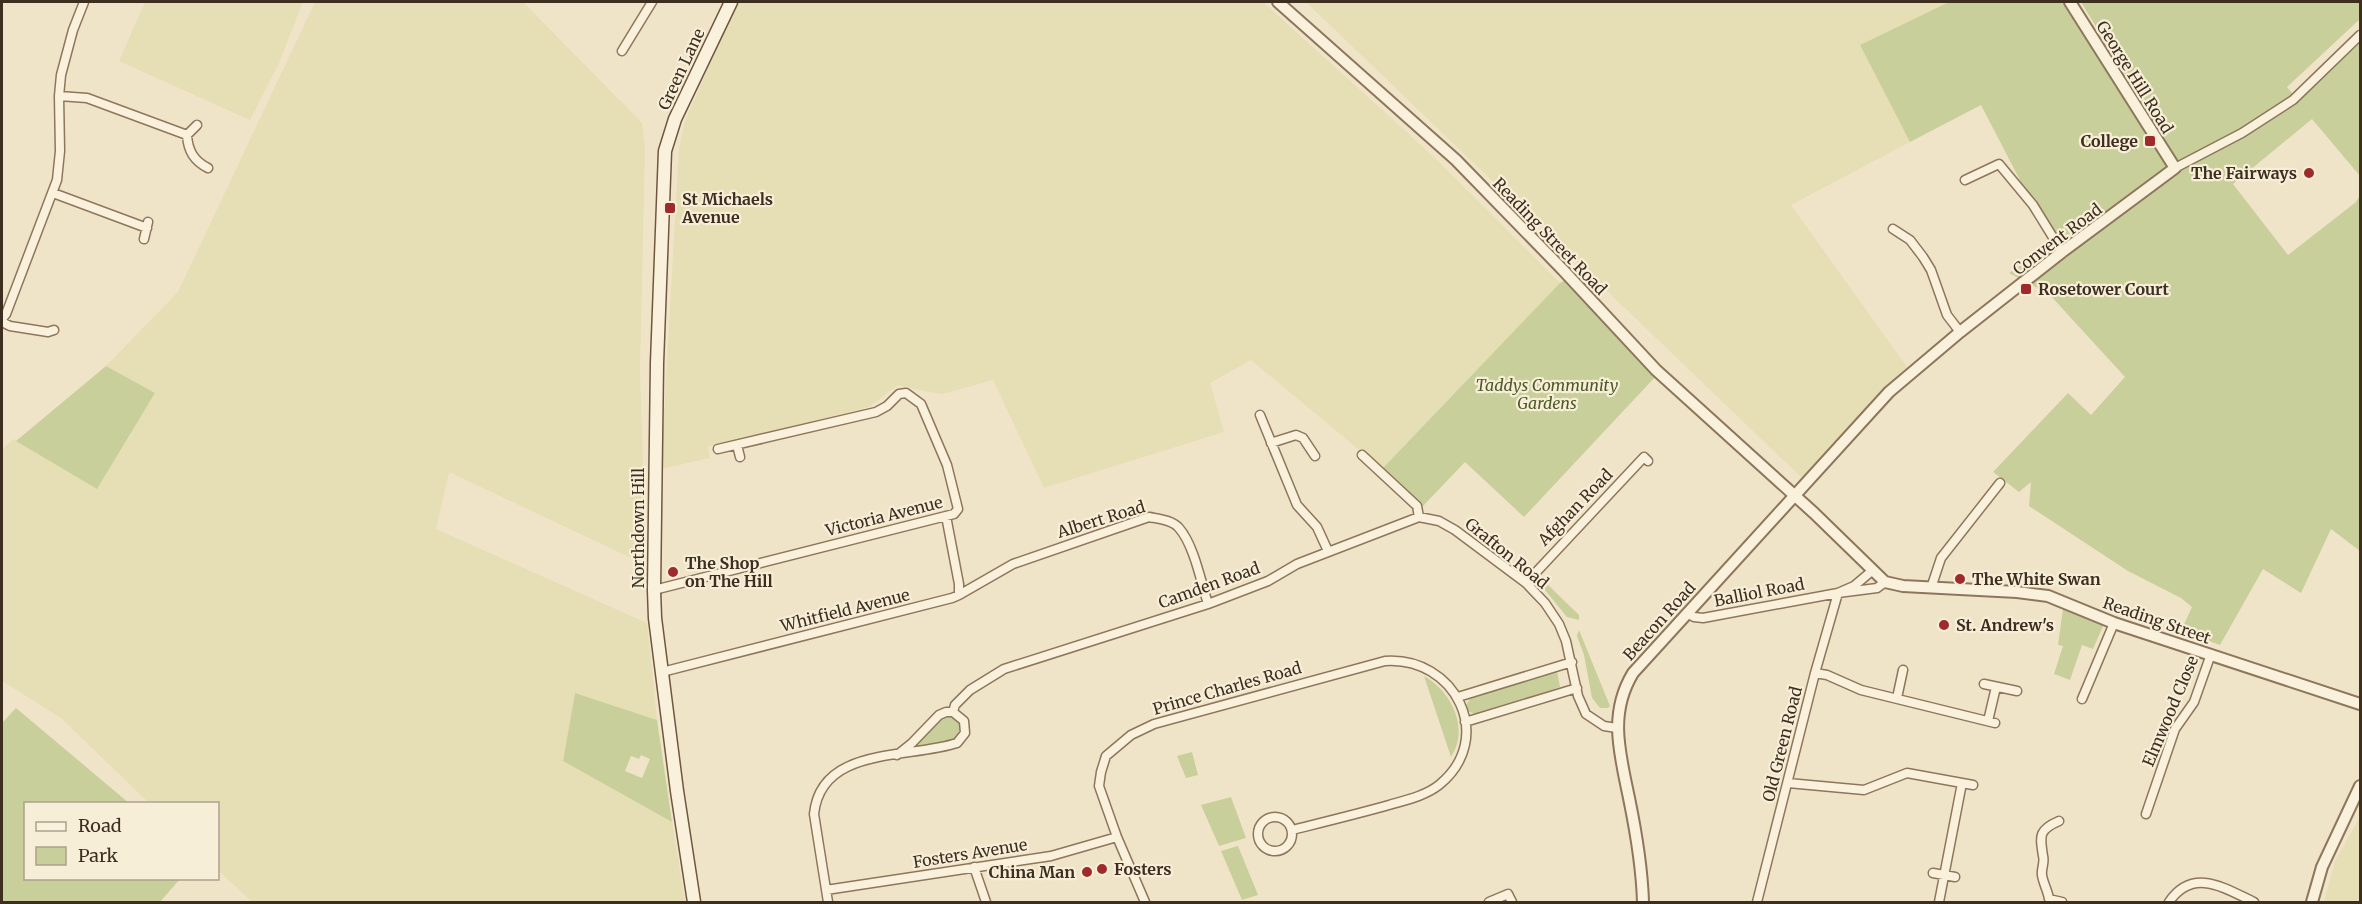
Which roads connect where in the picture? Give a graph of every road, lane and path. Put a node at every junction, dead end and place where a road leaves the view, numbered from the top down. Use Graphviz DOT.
graph roads {
  1 [pos="84,2"];
  2 [pos="652,2"];
  3 [pos="731,2"];
  4 [pos="1278,2"];
  5 [pos="2070,2"];
  6 [pos="2361,35"];
  7 [pos="621,51"];
  8 [pos="59,96"];
  9 [pos="197,125"];
  10 [pos="188,135"];
  11 [pos="665,151"];
  12 [pos="208,168"];
  13 [pos="2175,168"];
  14 [pos="1965,180"];
  15 [pos="53,193"];
  16 [pos="1893,229"];
  17 [pos="144,238"];
  18 [pos="2062,252"];
  19 [pos="2,321"];
  20 [pos="54,330"];
  21 [pos="1960,332"];
  22 [pos="1260,415"];
  23 [pos="1271,443"];
  24 [pos="737,445"];
  25 [pos="718,449"];
  26 [pos="1362,455"];
  27 [pos="1315,456"];
  28 [pos="740,457"];
  29 [pos="1648,461"];
  30 [pos="2000,483"];
  31 [pos="1795,497"];
  32 [pos="946,516"];
  33 [pos="1419,517"];
  34 [pos="1328,551"];
  35 [pos="1873,570"];
  36 [pos="1886,582"];
  37 [pos="1526,583"];
  38 [pos="1931,588"];
  39 [pos="654,590"];
  40 [pos="1838,593"];
  41 [pos="959,595"];
  42 [pos="1208,604"];
  43 [pos="1687,613"];
  44 [pos="2114,623"];
  45 [pos="2211,654"];
  46 [pos="1572,662"];
  47 [pos="1903,670"];
  48 [pos="662,672"];
  49 [pos="1815,673"];
  50 [pos="1984,684"];
  51 [pos="1996,687"];
  52 [pos="1576,688"];
  53 [pos="2017,691"];
  54 [pos="1458,697"];
  55 [pos="1897,698"];
  56 [pos="2082,699"];
  57 [pos="2361,704"];
  58 [pos="953,712"];
  59 [pos="1465,722"];
  60 [pos="1617,728"];
  61 [pos="897,755"];
  62 [pos="1788,783"];
  63 [pos="1962,783"];
  64 [pos="1973,785"];
  65 [pos="2361,786"];
  66 [pos="2146,814"];
  67 [pos="2059,821"];
  68 [pos="1292,830"];
  69 [pos="1117,837"];
  70 [pos="974,867"];
  71 [pos="1933,873"];
  72 [pos="1944,875"];
  73 [pos="1955,877"];
  74 [pos="826,890"];
  75 [pos="2060,902"];
  76 [pos="694,903"];
  77 [pos="828,903"];
  78 [pos="986,903"];
  79 [pos="1145,903"];
  80 [pos="1489,903"];
  81 [pos="1512,903"];
  82 [pos="1642,903"];
  83 [pos="1757,903"];
  84 [pos="1939,903"];
  85 [pos="2169,903"];
  86 [pos="2254,903"];
  87 [pos="2312,903"];
  1 -- 8 [label="street"];
  2 -- 7 [label="street"];
  3 -- 11 [label="main road, Green Lane"];
  4 -- 31 [label="street, Reading Street Road"];
  5 -- 13 [label="street, George Hill Road"];
  6 -- 13 [label="street, Convent Road"];
  8 -- 10 [label="street"];
  8 -- 15 [label="street"];
  9 -- 10 [label="street"];
  10 -- 12 [label="street"];
  11 -- 39 [label="main road, Northdown Hill"];
  13 -- 18 [label="street, Convent Road"];
  14 -- 18 [label="street"];
  15 -- 17 [label="street"];
  15 -- 19 [label="street"];
  16 -- 21 [label="street"];
  18 -- 21 [label="street, Convent Road"];
  19 -- 20 [label="street"];
  21 -- 31 [label="street, Convent Road"];
  22 -- 23 [label="street"];
  23 -- 27 [label="street"];
  23 -- 34 [label="street"];
  24 -- 25 [label="street, Victoria Avenue"];
  24 -- 28 [label="street"];
  24 -- 32 [label="street, Victoria Avenue"];
  26 -- 33 [label="street"];
  29 -- 37 [label="street, Afghan Road"];
  30 -- 38 [label="street"];
  31 -- 35 [label="street"];
  31 -- 43 [label="street, Beacon Road"];
  32 -- 39 [label="street, Victoria Avenue"];
  32 -- 41 [label="street"];
  33 -- 34 [label="street, Camden Road"];
  33 -- 37 [label="street, Grafton Road"];
  34 -- 42 [label="street, Camden Road"];
  35 -- 36 [label="street"];
  35 -- 40 [label="street, Balliol Road"];
  36 -- 38 [label="street, Reading Street"];
  36 -- 40 [label="street, Balliol Road"];
  37 -- 46 [label="street, Grafton Road"];
  38 -- 44 [label="street, Reading Street"];
  39 -- 48 [label="main road, Northdown Hill"];
  40 -- 43 [label="street, Balliol Road"];
  40 -- 49 [label="street, Old Green Road"];
  41 -- 42 [label="street, Albert Road"];
  41 -- 48 [label="street, Whitfield Avenue"];
  42 -- 58 [label="street, Camden Road"];
  43 -- 60 [label="street, Beacon Road"];
  44 -- 45 [label="street, Reading Street"];
  44 -- 56 [label="street"];
  45 -- 57 [label="street, Reading Street"];
  45 -- 66 [label="street, Elmwood Close"];
  46 -- 52 [label="street, Grafton Road"];
  46 -- 54 [label="street"];
  47 -- 55 [label="street"];
  48 -- 76 [label="main road, Northdown Hill"];
  49 -- 55 [label="street"];
  49 -- 62 [label="street, Old Green Road"];
  50 -- 51 [label="street"];
  51 -- 53 [label="street"];
  51 -- 55 [label="street"];
  52 -- 59 [label="street"];
  52 -- 60 [label="street, Grafton Road"];
  54 -- 59 [label="street, Prince Charles Road"];
  54 -- 69 [label="street, Prince Charles Road"];
  58 -- 61 [label="street"];
  58 -- 61 [label="street"];
  59 -- 68 [label="street, Prince Charles Road"];
  60 -- 82 [label="street, Beacon Road"];
  61 -- 74 [label="street"];
  62 -- 63 [label="street"];
  62 -- 83 [label="street, Old Green Road"];
  63 -- 64 [label="street"];
  63 -- 72 [label="street"];
  65 -- 87 [label="street"];
  67 -- 75 [label="street"];
  68 -- 68 [label="street"];
  69 -- 70 [label="street, Fosters Avenue"];
  69 -- 79 [label="street, Prince Charles Road"];
  70 -- 74 [label="street, Fosters Avenue"];
  70 -- 78 [label="street"];
  71 -- 72 [label="street"];
  72 -- 73 [label="street"];
  72 -- 84 [label="street"];
  74 -- 77 [label="street"];
  80 -- 81 [label="street"];
  85 -- 86 [label="street"];
}
